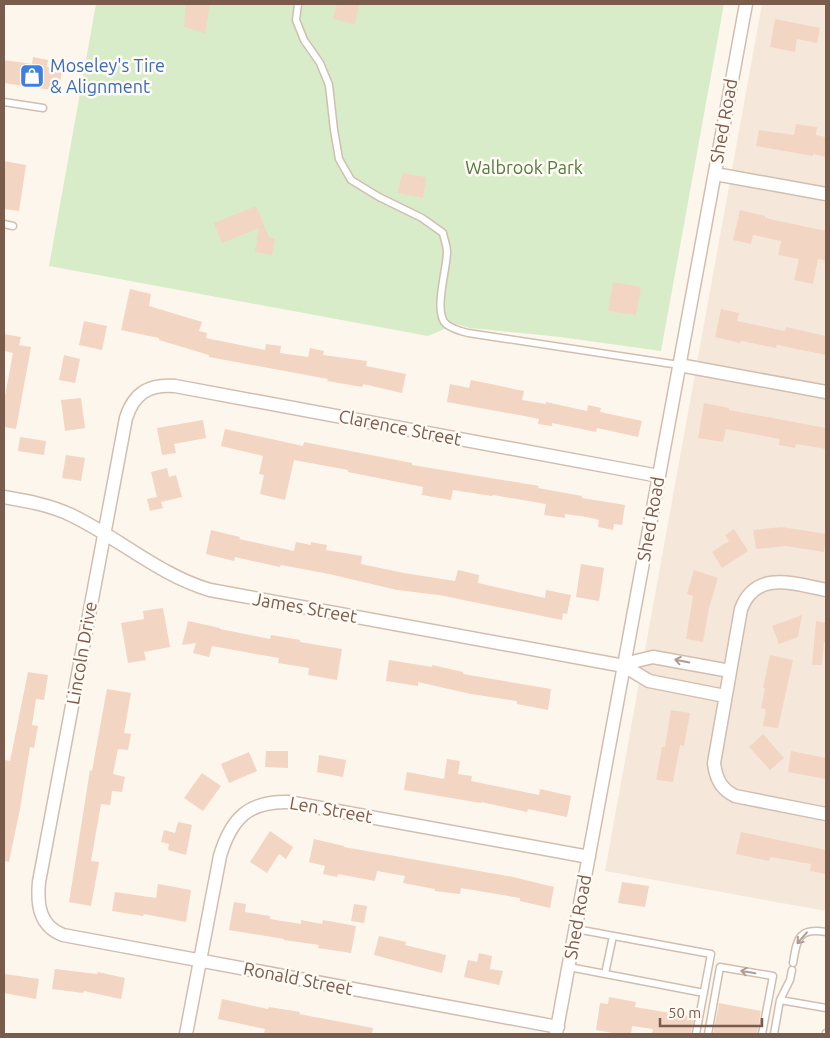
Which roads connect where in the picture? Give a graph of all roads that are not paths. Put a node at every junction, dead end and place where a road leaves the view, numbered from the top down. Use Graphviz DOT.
graph roads {
  1 [pos="298,4"];
  2 [pos="746,4"];
  3 [pos="4,102"];
  4 [pos="43,108"];
  5 [pos="715,174"];
  6 [pos="826,194"];
  7 [pos="4,224"];
  8 [pos="13,226"];
  9 [pos="679,365"];
  10 [pos="143,392"];
  11 [pos="826,392"];
  12 [pos="659,476"];
  13 [pos="4,497"];
  14 [pos="104,534"];
  15 [pos="826,590"];
  16 [pos="624,666"];
  17 [pos="729,676"];
  18 [pos="725,696"];
  19 [pos="826,814"];
  20 [pos="588,857"];
  21 [pos="43,919"];
  22 [pos="576,929"];
  23 [pos="826,932"];
  24 [pos="613,936"];
  25 [pos="200,960"];
  26 [pos="569,967"];
  27 [pos="605,974"];
  28 [pos="704,993"];
  29 [pos="780,1000"];
  30 [pos="826,1008"];
  31 [pos="557,1031"];
  32 [pos="186,1034"];
  33 [pos="696,1034"];
  34 [pos="708,1034"];
  35 [pos="762,1034"];
  36 [pos="774,1034"];
  1 -- 9 [label="lane"];
  2 -- 5 [label="street, Shed Road"];
  3 -- 4 [label="lane"];
  5 -- 6 [label="street"];
  5 -- 9 [label="street, Shed Road"];
  7 -- 8 [label="lane"];
  9 -- 11 [label="street"];
  9 -- 12 [label="street, Shed Road"];
  10 -- 12 [label="street, Clarence Street"];
  10 -- 14 [label="street, Lincoln Drive"];
  12 -- 16 [label="street, Shed Road"];
  13 -- 14 [label="street, James Street"];
  14 -- 16 [label="street, James Street"];
  14 -- 21 [label="street, Lincoln Drive"];
  15 -- 17 [label="street"];
  17 -- 16 [label="street, James Street, one-way"];
  16 -- 18 [label="street, James Street"];
  16 -- 20 [label="street, Shed Road"];
  17 -- 18 [label="street"];
  18 -- 19 [label="street"];
  20 -- 22 [label="street, Shed Road"];
  20 -- 25 [label="street, Len Street"];
  21 -- 25 [label="street, Ronald Street"];
  22 -- 24 [label="lane"];
  22 -- 26 [label="street, Shed Road"];
  23 -- 29 [label="lane, one-way"];
  24 -- 27 [label="lane"];
  24 -- 28 [label="lane"];
  25 -- 31 [label="street, Ronald Street"];
  25 -- 32 [label="street, Len Street"];
  26 -- 27 [label="lane"];
  26 -- 31 [label="street, Shed Road"];
  27 -- 28 [label="lane"];
  28 -- 33 [label="lane"];
  29 -- 30 [label="lane"];
  29 -- 36 [label="lane"];
  35 -- 34 [label="lane, one-way"];
}
